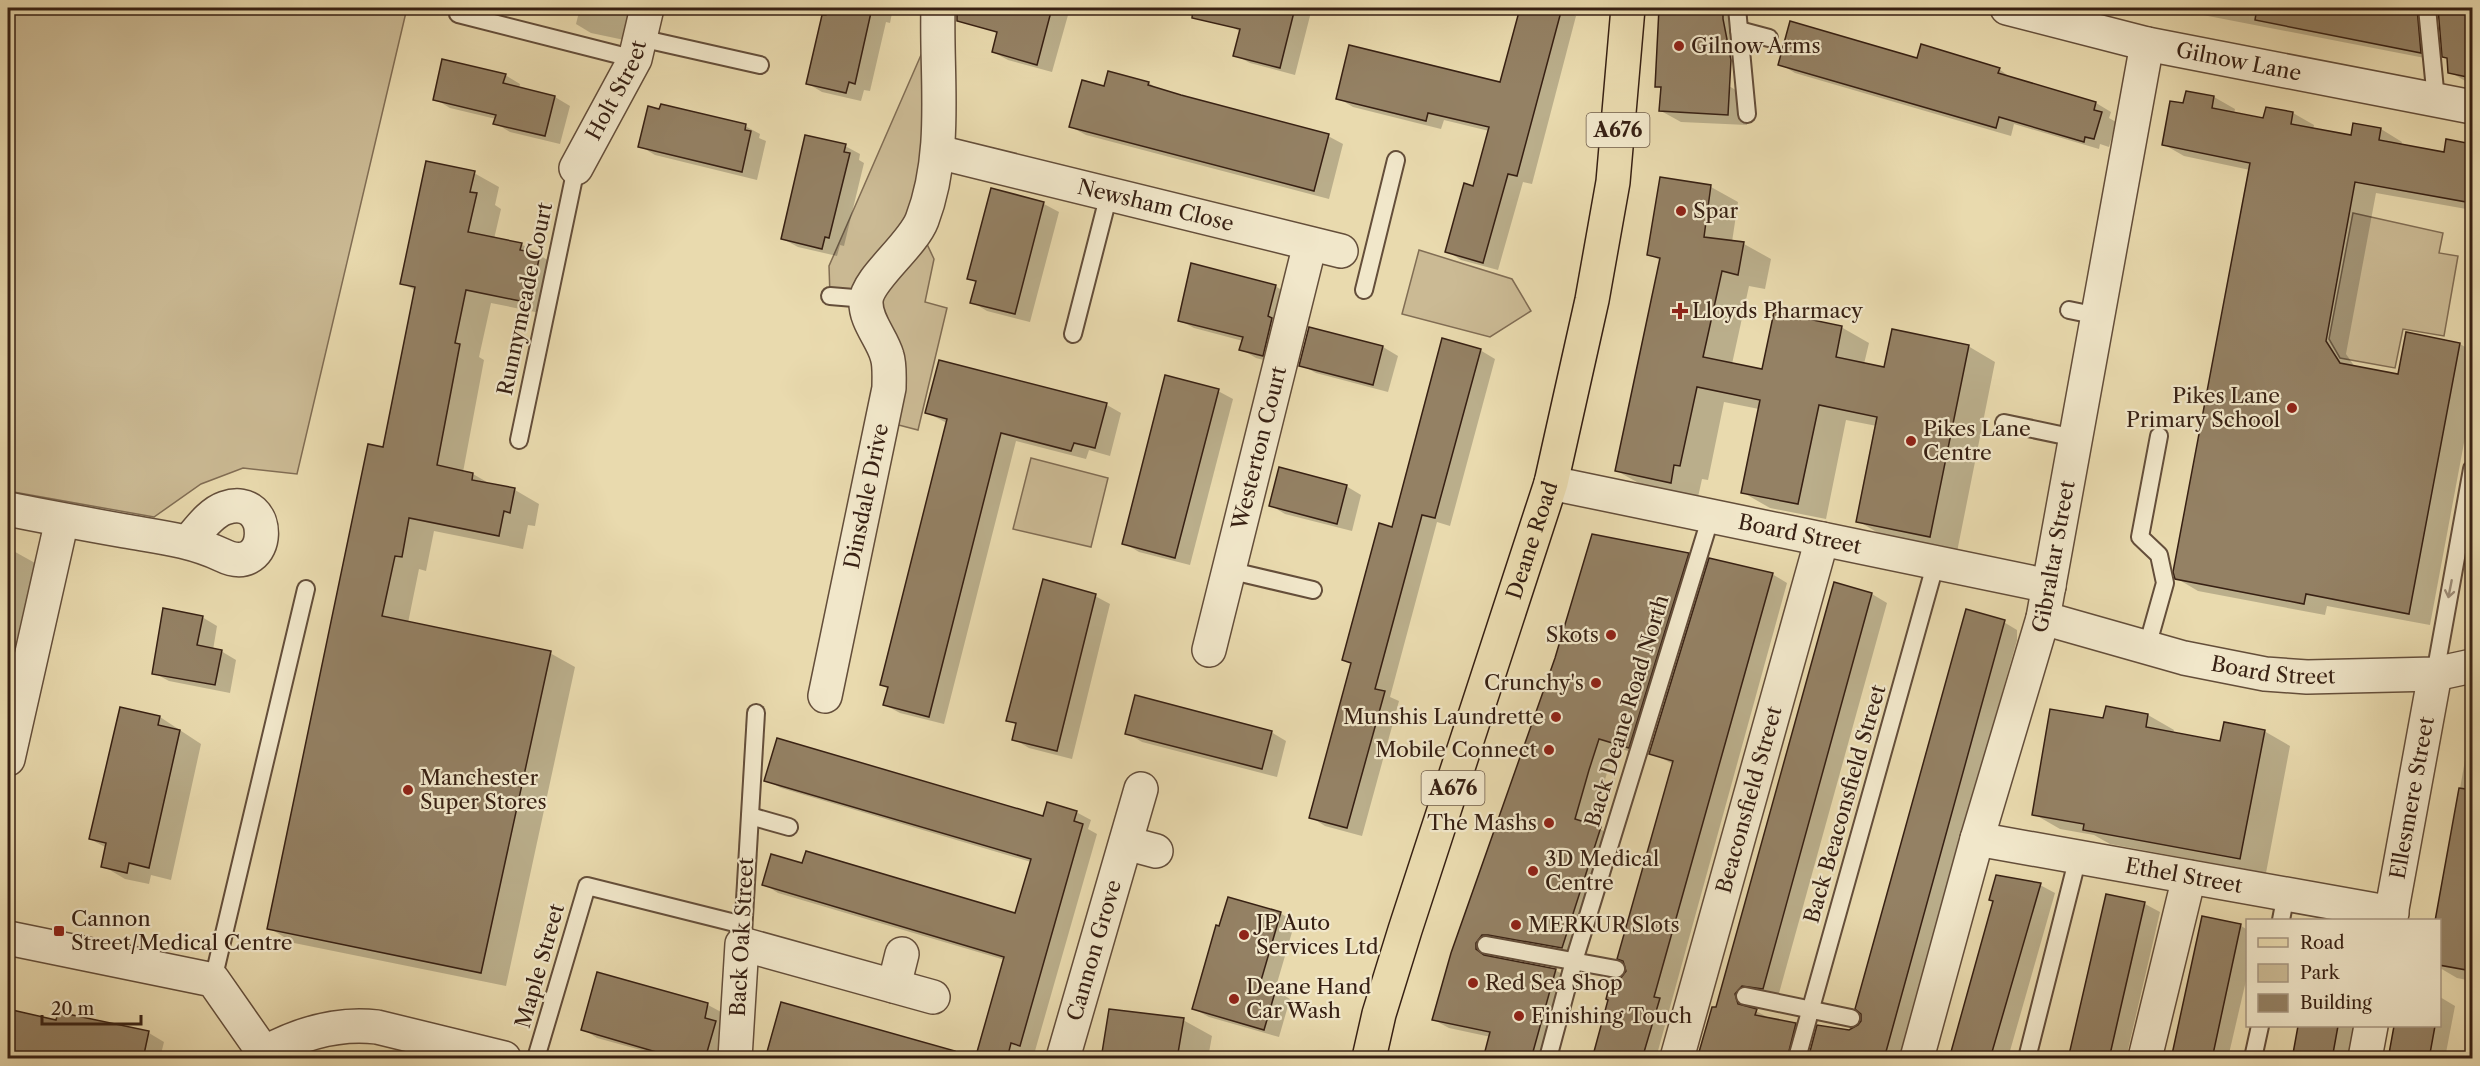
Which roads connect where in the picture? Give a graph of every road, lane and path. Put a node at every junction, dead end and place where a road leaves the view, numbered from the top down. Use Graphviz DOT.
graph roads {
  1 [pos="938,8"];
  2 [pos="1628,8"];
  3 [pos="1737,8"];
  4 [pos="2007,8"];
  5 [pos="2427,8"];
  6 [pos="458,14"];
  7 [pos="1739,30"];
  8 [pos="641,35"];
  9 [pos="1769,38"];
  10 [pos="2147,44"];
  11 [pos="760,65"];
  12 [pos="2436,100"];
  13 [pos="2472,107"];
  14 [pos="1747,114"];
  15 [pos="938,152"];
  16 [pos="1396,160"];
  17 [pos="576,168"];
  18 [pos="1109,194"];
  19 [pos="1341,251"];
  20 [pos="1364,290"];
  21 [pos="830,296"];
  22 [pos="866,299"];
  23 [pos="1073,334"];
  24 [pos="2004,423"];
  25 [pos="2159,436"];
  26 [pos="2075,438"];
  27 [pos="519,440"];
  28 [pos="2472,469"];
  29 [pos="1551,483"];
  30 [pos="8,509"];
  31 [pos="1711,516"];
  32 [pos="62,520"];
  33 [pos="1822,539"];
  34 [pos="188,542"];
  35 [pos="1936,562"];
  36 [pos="1228,570"];
  37 [pos="2049,586"];
  38 [pos="306,589"];
  39 [pos="1313,590"];
  40 [pos="2043,618"];
  41 [pos="2147,647"];
  42 [pos="1209,650"];
  43 [pos="2472,666"];
  44 [pos="2435,674"];
  45 [pos="825,696"];
  46 [pos="756,713"];
  47 [pos="8,759"];
  48 [pos="1141,789"];
  49 [pos="750,816"];
  50 [pos="789,827"];
  51 [pos="1977,839"];
  52 [pos="2078,857"];
  53 [pos="2189,877"];
  54 [pos="2284,908"];
  55 [pos="2391,917"];
  56 [pos="743,934"];
  57 [pos="8,938"];
  58 [pos="1486,945"];
  59 [pos="902,954"];
  60 [pos="1574,961"];
  61 [pos="1616,969"];
  62 [pos="213,980"];
  63 [pos="894,986"];
  64 [pos="1745,996"];
  65 [pos="933,997"];
  66 [pos="1811,1009"];
  67 [pos="1851,1018"];
  68 [pos="2260,1027"];
  69 [pos="2371,1027"];
  70 [pos="260,1056"];
  71 [pos="504,1059"];
  72 [pos="536,1059"];
  73 [pos="735,1059"];
  74 [pos="1064,1059"];
  75 [pos="1369,1059"];
  76 [pos="1548,1059"];
  77 [pos="1677,1059"];
  78 [pos="1797,1059"];
  79 [pos="1917,1059"];
  80 [pos="2027,1059"];
  81 [pos="2145,1059"];
  82 [pos="2253,1059"];
  83 [pos="2365,1059"];
  1 -- 15 [label="street"];
  2 -- 29 [label="main road, Deane Road / A676"];
  3 -- 7 [label="lane"];
  4 -- 10 [label="street, Gilnow Lane"];
  5 -- 12 [label="lane"];
  6 -- 8 [label="lane"];
  7 -- 9 [label="lane"];
  7 -- 14 [label="lane"];
  8 -- 11 [label="lane"];
  8 -- 17 [label="street, Holt Street"];
  10 -- 12 [label="street, Gilnow Lane"];
  10 -- 26 [label="street, Gibraltar Street"];
  12 -- 13 [label="street, Gilnow Lane"];
  15 -- 18 [label="street, Newsham Close"];
  15 -- 22 [label="street"];
  16 -- 19 [label="lane"];
  17 -- 27 [label="lane, Runnymeade Court"];
  18 -- 19 [label="street, Newsham Close"];
  18 -- 23 [label="lane"];
  19 -- 20 [label="lane"];
  19 -- 36 [label="street, Westerton Court"];
  21 -- 22 [label="lane"];
  22 -- 45 [label="street, Dinsdale Drive"];
  24 -- 26 [label="lane"];
  25 -- 41 [label="lane"];
  26 -- 37 [label="street, Gibraltar Street"];
  28 -- 44 [label="lane, one-way"];
  29 -- 31 [label="street, Board Street"];
  29 -- 75 [label="main road, Deane Road / A676"];
  30 -- 32 [label="street"];
  31 -- 33 [label="street, Board Street"];
  31 -- 60 [label="lane, Back Deane Road North"];
  32 -- 34 [label="street"];
  32 -- 47 [label="street"];
  33 -- 35 [label="street, Board Street"];
  33 -- 77 [label="street, Beaconsfield Street"];
  35 -- 37 [label="street, Board Street"];
  35 -- 66 [label="lane, Back Beaconsfield Street"];
  36 -- 39 [label="lane"];
  36 -- 42 [label="street, Westerton Court"];
  37 -- 40 [label="street, Gibraltar Street"];
  38 -- 62 [label="lane"];
  40 -- 41 [label="street, Board Street"];
  40 -- 51 [label="street, Gibraltar Street"];
  41 -- 44 [label="street, Board Street"];
  43 -- 44 [label="street, Board Street"];
  44 -- 55 [label="street, Ellesmere Street"];
  46 -- 49 [label="lane, Back Oak Street"];
  48 -- 74 [label="street, Cannon Grove"];
  49 -- 50 [label="lane"];
  49 -- 56 [label="lane, Back Oak Street"];
  51 -- 52 [label="street, Ethel Street"];
  51 -- 79 [label="street, Gibraltar Street"];
  52 -- 53 [label="street, Ethel Street"];
  52 -- 80 [label="lane"];
  53 -- 54 [label="street, Ethel Street"];
  53 -- 81 [label="street"];
  54 -- 55 [label="street, Ethel Street"];
  56 -- 63 [label="street"];
  56 -- 72 [label="lane, Maple Street"];
  56 -- 73 [label="street, Back Oak Street"];
  57 -- 62 [label="street"];
  58 -- 60 [label="lane"];
  59 -- 63 [label="street"];
  60 -- 61 [label="lane"];
  60 -- 76 [label="lane, Back Deane Road North"];
  62 -- 70 [label="street"];
  63 -- 65 [label="street"];
  64 -- 66 [label="lane"];
  66 -- 67 [label="lane"];
  66 -- 78 [label="lane, Back Beaconsfield Street"];
  68 -- 82 [label="lane"];
  69 -- 83 [label="street"];
  70 -- 71 [label="street"];
}
